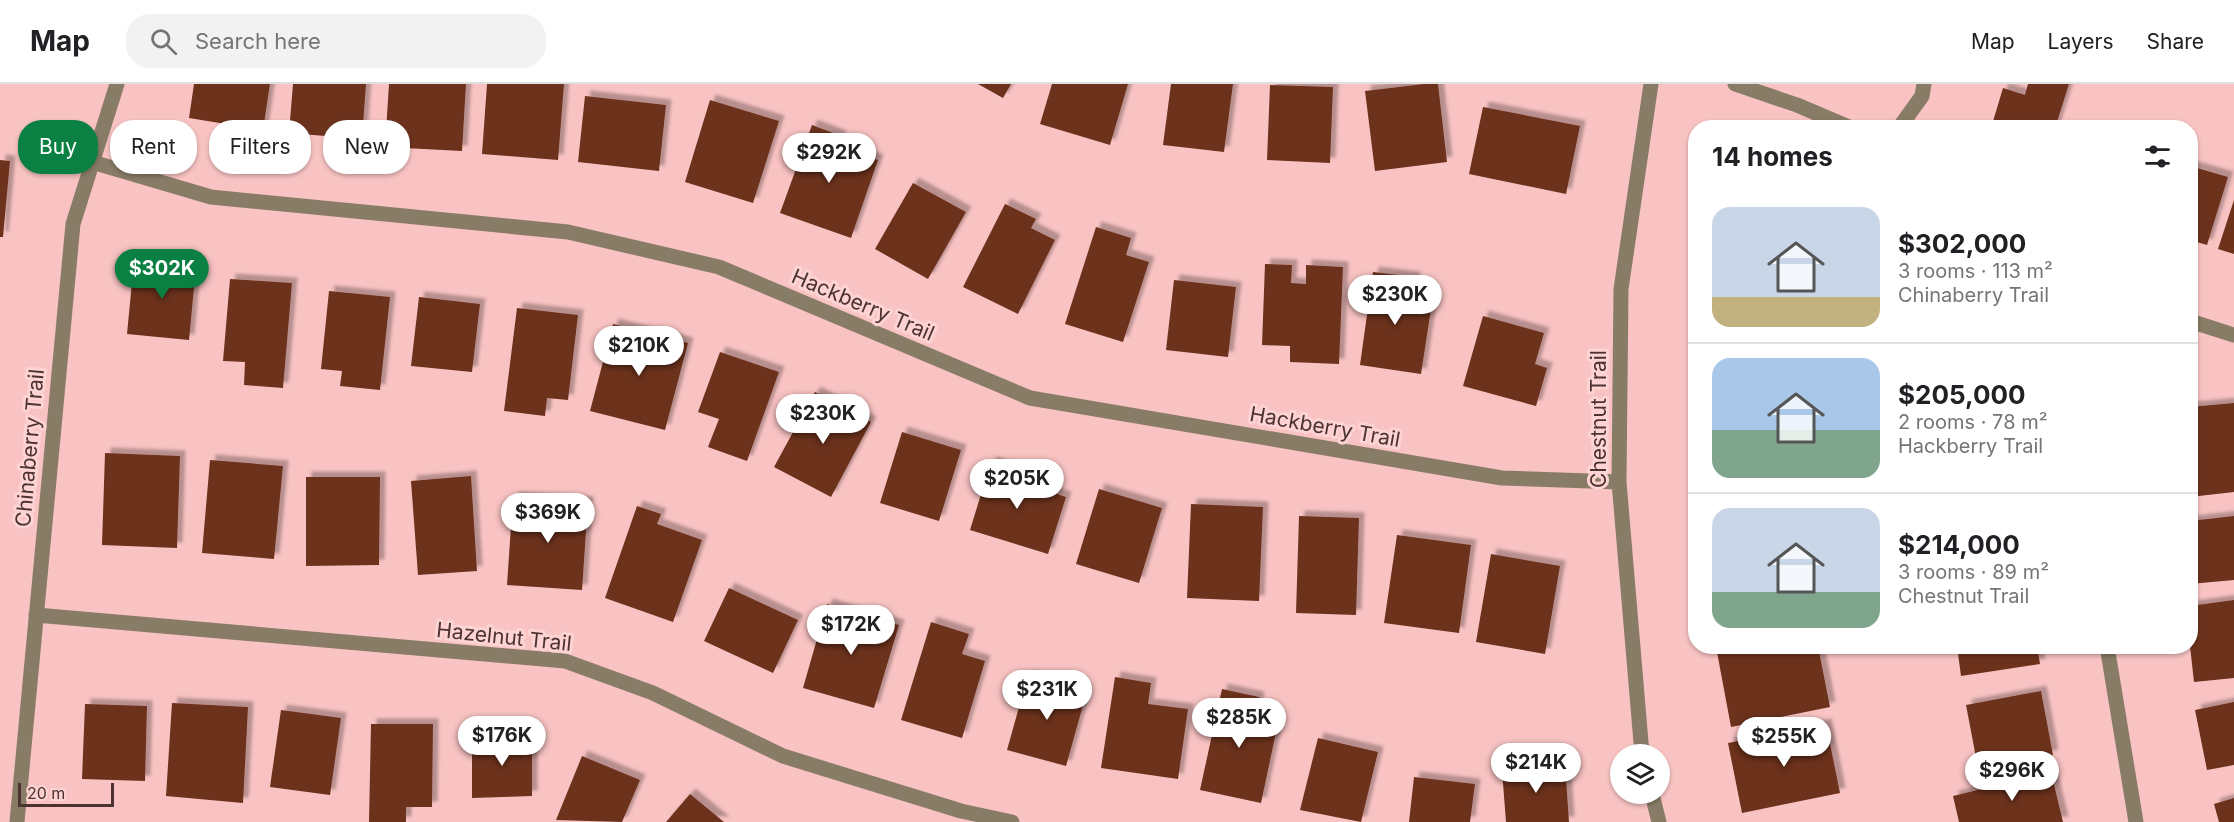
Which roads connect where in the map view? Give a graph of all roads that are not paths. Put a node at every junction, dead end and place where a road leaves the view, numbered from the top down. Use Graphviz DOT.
graph roads {
  1 [pos="117,84"];
  2 [pos="1651,84"];
  3 [pos="1736,84"];
  4 [pos="1924,84"];
  5 [pos="1832,120"];
  6 [pos="1905,120"];
  7 [pos="98,143"];
  8 [pos="98,164"];
  9 [pos="88,174"];
  10 [pos="2198,324"];
  11 [pos="2234,335"];
  12 [pos="1619,482"];
  13 [pos="36,615"];
  14 [pos="2109,654"];
  15 [pos="1641,744"];
  16 [pos="1654,804"];
  17 [pos="17,822"];
  18 [pos="1012,822"];
  19 [pos="1659,822"];
  20 [pos="2136,822"];
  1 -- 7 [label="street, Chinaberry Trail"];
  2 -- 12 [label="street, Chestnut Trail"];
  3 -- 5 [label="street"];
  4 -- 6 [label="street"];
  8 -- 12 [label="street, Hackberry Trail"];
  9 -- 13 [label="street, Chinaberry Trail"];
  10 -- 11 [label="street"];
  12 -- 15 [label="street, Chestnut Trail"];
  13 -- 17 [label="street, Chinaberry Trail"];
  13 -- 18 [label="street, Hazelnut Trail"];
  14 -- 20 [label="street"];
  16 -- 19 [label="street"];
}
